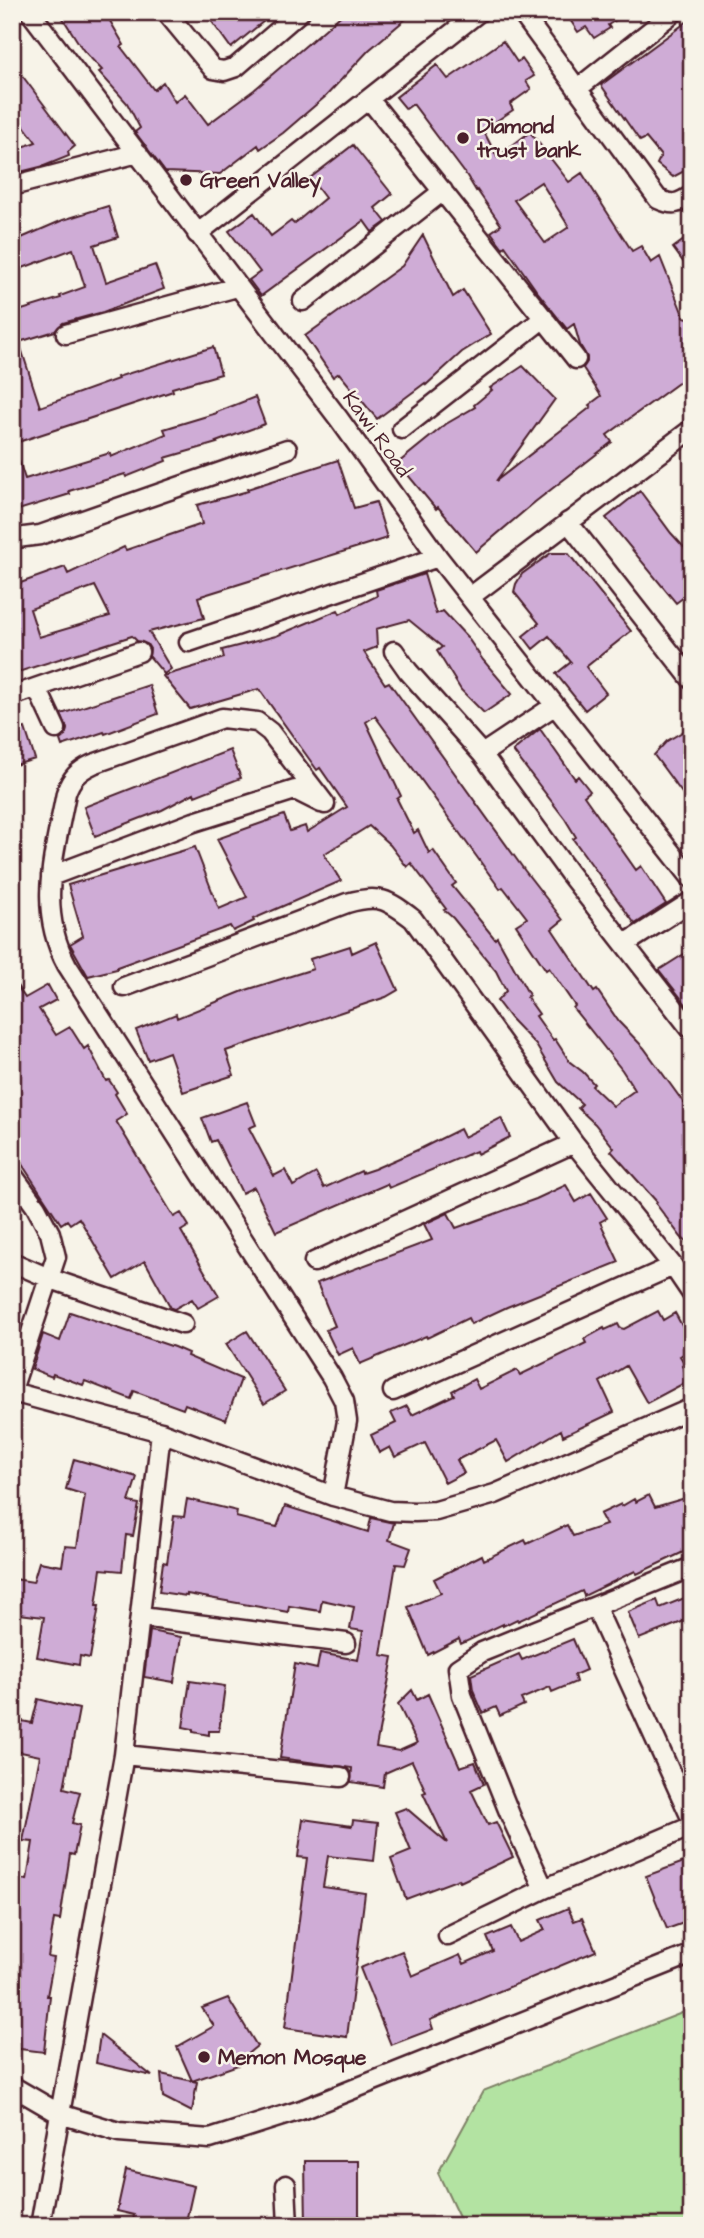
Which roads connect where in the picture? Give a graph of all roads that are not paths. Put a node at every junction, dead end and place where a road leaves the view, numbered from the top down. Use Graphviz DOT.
graph roads {
  1 [pos="30,12"];
  2 [pos="166,12"];
  3 [pos="300,12"];
  4 [pos="479,12"];
  5 [pos="521,12"];
  6 [pos="674,12"];
  7 [pos="577,89"];
  8 [pos="369,99"];
  9 [pos="138,153"];
  10 [pos="12,186"];
  11 [pos="443,191"];
  12 [pos="692,195"];
  13 [pos="197,234"];
  14 [pos="237,287"];
  15 [pos="303,301"];
  16 [pos="544,318"];
  17 [pos="66,334"];
  18 [pos="576,359"];
  19 [pos="402,429"];
  20 [pos="692,429"];
  21 [pos="287,449"];
  22 [pos="568,522"];
  23 [pos="12,536"];
  24 [pos="438,557"];
  25 [pos="470,597"];
  26 [pos="189,642"];
  27 [pos="394,651"];
  28 [pos="139,653"];
  29 [pos="692,680"];
  30 [pos="37,688"];
  31 [pos="12,696"];
  32 [pos="554,705"];
  33 [pos="56,729"];
  34 [pos="482,754"];
  35 [pos="51,876"];
  36 [pos="692,879"];
  37 [pos="692,901"];
  38 [pos="625,944"];
  39 [pos="124,987"];
  40 [pos="689,1027"];
  41 [pos="574,1143"];
  42 [pos="12,1174"];
  43 [pos="12,1262"];
  44 [pos="314,1262"];
  45 [pos="673,1266"];
  46 [pos="51,1279"];
  47 [pos="692,1294"];
  48 [pos="183,1324"];
  49 [pos="12,1391"];
  50 [pos="393,1391"];
  51 [pos="692,1408"];
  52 [pos="161,1432"];
  53 [pos="333,1496"];
  54 [pos="692,1567"];
  55 [pos="596,1608"];
  56 [pos="141,1617"];
  57 [pos="346,1643"];
  58 [pos="124,1755"];
  59 [pos="341,1777"];
  60 [pos="692,1820"];
  61 [pos="692,1826"];
  62 [pos="544,1889"];
  63 [pos="448,1936"];
  64 [pos="692,1954"];
  65 [pos="12,2086"];
  66 [pos="60,2114"];
  67 [pos="286,2185"];
  68 [pos="40,2226"];
  69 [pos="288,2226"];
  1 -- 9 [label="street, Kawi Road"];
  2 -- 3 [label="street"];
  4 -- 8 [label="street"];
  5 -- 7 [label="street"];
  6 -- 7 [label="street"];
  7 -- 12 [label="street"];
  8 -- 11 [label="street"];
  8 -- 13 [label="street"];
  9 -- 10 [label="street"];
  9 -- 13 [label="street, Kawi Road"];
  11 -- 15 [label="street"];
  11 -- 16 [label="street"];
  13 -- 14 [label="street, Kawi Road"];
  14 -- 17 [label="street"];
  14 -- 24 [label="street, Kawi Road"];
  16 -- 18 [label="street"];
  16 -- 19 [label="street"];
  20 -- 22 [label="street"];
  21 -- 23 [label="street"];
  22 -- 25 [label="street"];
  22 -- 29 [label="street"];
  24 -- 25 [label="street, Kawi Road"];
  24 -- 26 [label="street"];
  25 -- 32 [label="street, Kawi Road"];
  27 -- 34 [label="street"];
  28 -- 30 [label="street"];
  30 -- 31 [label="street"];
  30 -- 33 [label="street"];
  32 -- 34 [label="street"];
  32 -- 36 [label="street, Kawi Road"];
  34 -- 38 [label="street"];
  35 -- 35 [label="street"];
  35 -- 53 [label="street"];
  37 -- 38 [label="street"];
  38 -- 40 [label="street"];
  39 -- 41 [label="street"];
  41 -- 44 [label="street"];
  41 -- 45 [label="street"];
  42 -- 46 [label="street"];
  43 -- 46 [label="street"];
  45 -- 47 [label="street"];
  45 -- 50 [label="street"];
  46 -- 48 [label="street"];
  46 -- 49 [label="street"];
  49 -- 52 [label="street"];
  51 -- 53 [label="street"];
  52 -- 53 [label="street"];
  52 -- 56 [label="street"];
  54 -- 55 [label="street"];
  55 -- 60 [label="street"];
  55 -- 62 [label="street"];
  56 -- 57 [label="street"];
  56 -- 58 [label="street"];
  58 -- 59 [label="street"];
  58 -- 66 [label="street"];
  61 -- 62 [label="street"];
  62 -- 63 [label="street"];
  64 -- 66 [label="street"];
  65 -- 66 [label="street"];
  66 -- 68 [label="street"];
  67 -- 69 [label="street"];
}
